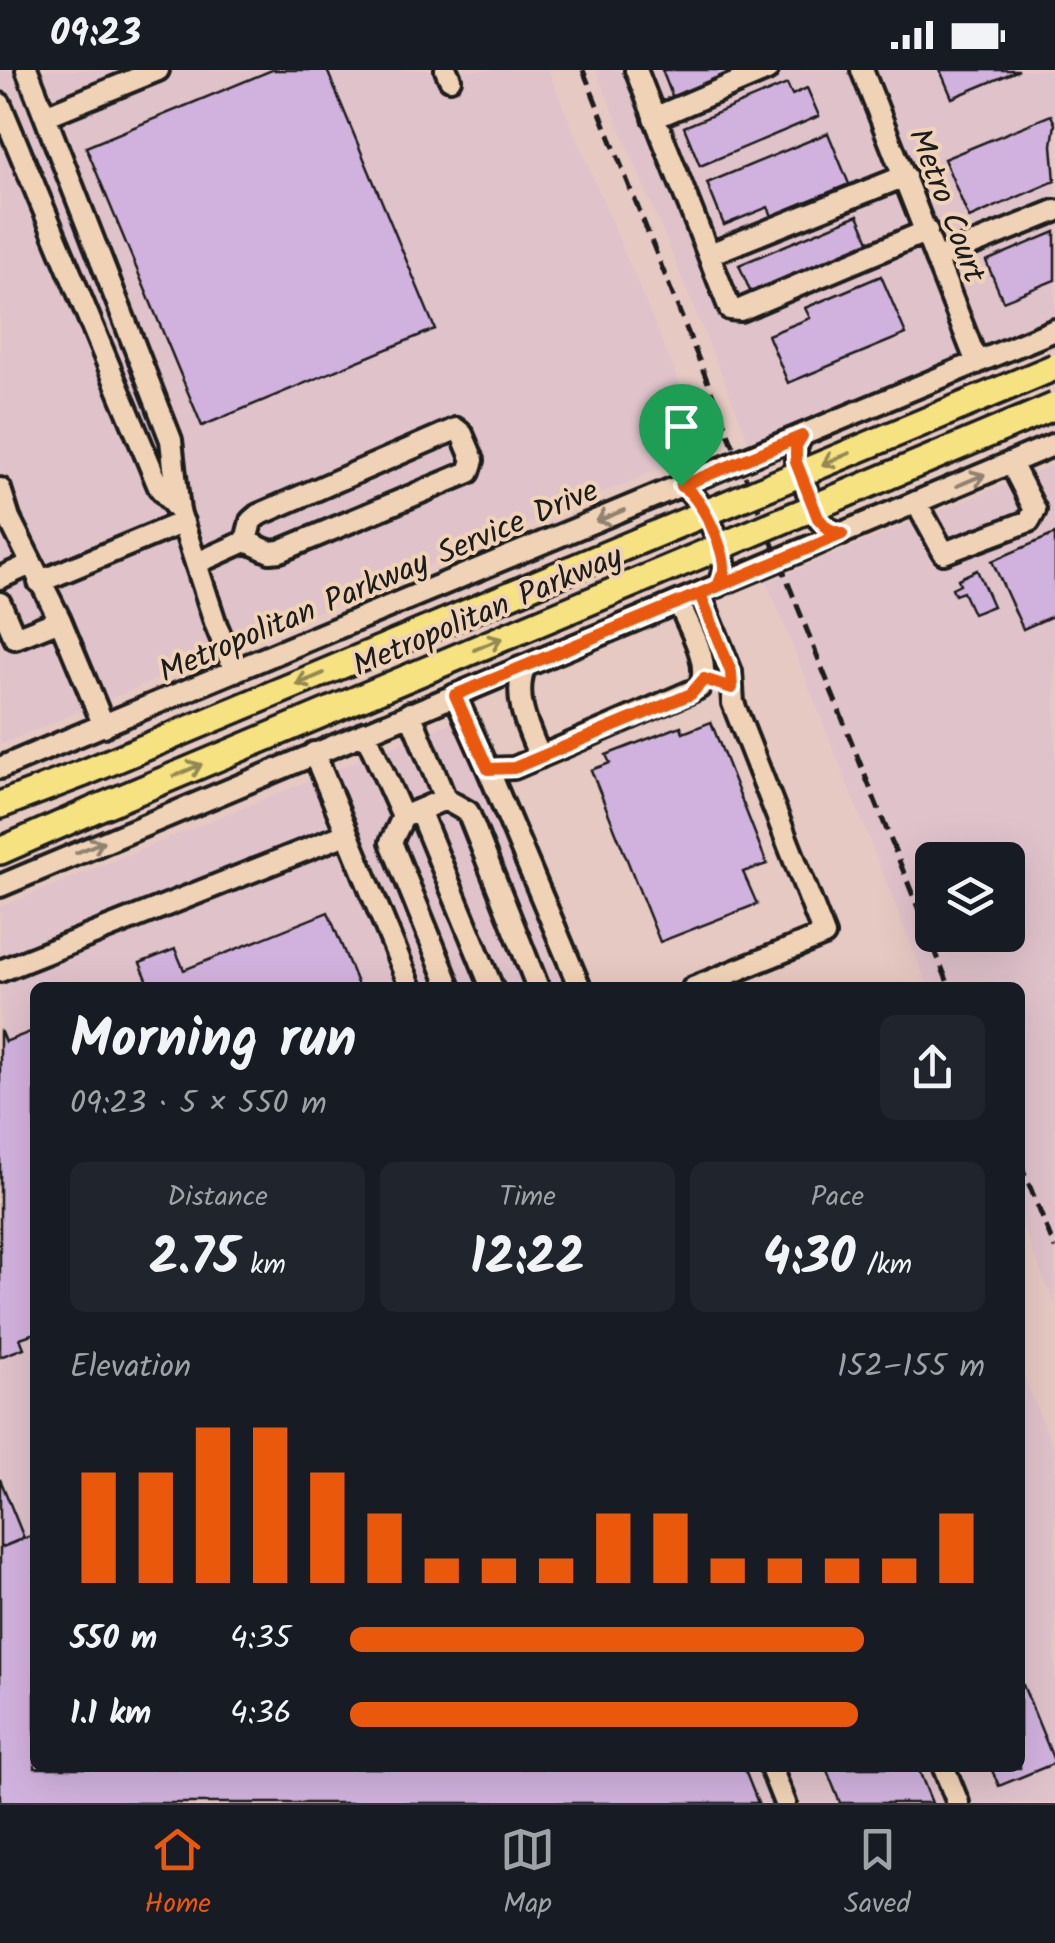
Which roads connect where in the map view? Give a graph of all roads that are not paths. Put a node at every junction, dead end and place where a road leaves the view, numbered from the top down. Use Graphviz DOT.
graph roads {
  1 [pos="28,70"];
  2 [pos="158,70"];
  3 [pos="636,70"];
  4 [pos="767,70"];
  5 [pos="862,70"];
  6 [pos="0,104"];
  7 [pos="45,116"];
  8 [pos="654,118"];
  9 [pos="905,176"];
  10 [pos="1055,211"];
  11 [pos="927,231"];
  12 [pos="710,254"];
  13 [pos="936,260"];
  14 [pos="106,275"];
  15 [pos="76,286"];
  16 [pos="1055,330"];
  17 [pos="978,362"];
  18 [pos="1055,367"];
  19 [pos="1055,406"];
  20 [pos="802,436"];
  21 [pos="1055,444"];
  22 [pos="1011,463"];
  23 [pos="681,486"];
  24 [pos="0,489"];
  25 [pos="916,502"];
  26 [pos="182,516"];
  27 [pos="842,534"];
  28 [pos="246,541"];
  29 [pos="197,563"];
  30 [pos="35,573"];
  31 [pos="0,578"];
  32 [pos="709,590"];
  33 [pos="679,603"];
  34 [pos="0,604"];
  35 [pos="60,620"];
  36 [pos="525,666"];
  37 [pos="235,672"];
  38 [pos="704,679"];
  39 [pos="732,688"];
  40 [pos="455,695"];
  41 [pos="410,714"];
  42 [pos="104,726"];
  43 [pos="364,732"];
  44 [pos="314,753"];
  45 [pos="540,756"];
  46 [pos="0,768"];
  47 [pos="488,769"];
  48 [pos="445,799"];
  49 [pos="0,805"];
  50 [pos="411,813"];
  51 [pos="346,834"];
  52 [pos="0,852"];
  53 [pos="0,886"];
  54 [pos="0,971"];
  55 [pos="408,982"];
  56 [pos="448,982"];
  57 [pos="489,982"];
  58 [pos="536,982"];
  59 [pos="577,982"];
  60 [pos="708,982"];
  61 [pos="772,1772"];
  62 [pos="946,1772"];
  63 [pos="784,1803"];
  64 [pos="958,1803"];
  1 -- 7 [label="street"];
  2 -- 7 [label="street"];
  3 -- 8 [label="street"];
  4 -- 8 [label="street"];
  5 -- 9 [label="street, Metro Court"];
  6 -- 15 [label="street"];
  7 -- 14 [label="street"];
  8 -- 12 [label="street"];
  9 -- 11 [label="street, Metro Court"];
  9 -- 12 [label="street"];
  10 -- 13 [label="street"];
  11 -- 12 [label="street"];
  11 -- 13 [label="street, Metro Court"];
  13 -- 17 [label="street, Metro Court"];
  14 -- 15 [label="street"];
  14 -- 26 [label="street"];
  15 -- 26 [label="street"];
  16 -- 17 [label="street, Metropolitan Parkway Service Drive"];
  17 -- 20 [label="street, Metropolitan Parkway Service Drive"];
  18 -- 49 [label="main road, Metropolitan Parkway, one-way, bridge"];
  52 -- 19 [label="main road, Metropolitan Parkway, one-way, bridge"];
  20 -- 23 [label="street, Metropolitan Parkway Service Drive"];
  20 -- 27 [label="street"];
  21 -- 22 [label="street"];
  25 -- 22 [label="street, one-way"];
  22 -- 25 [label="street"];
  23 -- 32 [label="street"];
  23 -- 37 [label="street, Metropolitan Parkway Service Drive, one-way"];
  24 -- 30 [label="street"];
  25 -- 27 [label="street"];
  26 -- 29 [label="street"];
  26 -- 30 [label="street"];
  27 -- 32 [label="street"];
  28 -- 28 [label="street"];
  28 -- 29 [label="street"];
  29 -- 37 [label="street"];
  30 -- 31 [label="street"];
  30 -- 35 [label="street"];
  32 -- 33 [label="street"];
  32 -- 39 [label="street"];
  33 -- 36 [label="street"];
  33 -- 38 [label="street"];
  34 -- 35 [label="street"];
  35 -- 42 [label="street"];
  36 -- 40 [label="street"];
  36 -- 45 [label="street"];
  37 -- 42 [label="street, Metropolitan Parkway Service Drive"];
  38 -- 39 [label="street"];
  38 -- 45 [label="street"];
  39 -- 60 [label="street"];
  40 -- 41 [label="street"];
  40 -- 47 [label="street"];
  41 -- 43 [label="street"];
  41 -- 48 [label="street"];
  42 -- 46 [label="street, Metropolitan Parkway Service Drive"];
  43 -- 44 [label="street"];
  43 -- 50 [label="street"];
  44 -- 51 [label="street"];
  53 -- 44 [label="street, one-way"];
  45 -- 47 [label="street"];
  47 -- 59 [label="street"];
  48 -- 50 [label="street"];
  48 -- 58 [label="street"];
  50 -- 56 [label="street"];
  50 -- 57 [label="street"];
  51 -- 54 [label="street"];
  51 -- 55 [label="street"];
  61 -- 63 [label="street"];
  62 -- 64 [label="street"];
}
